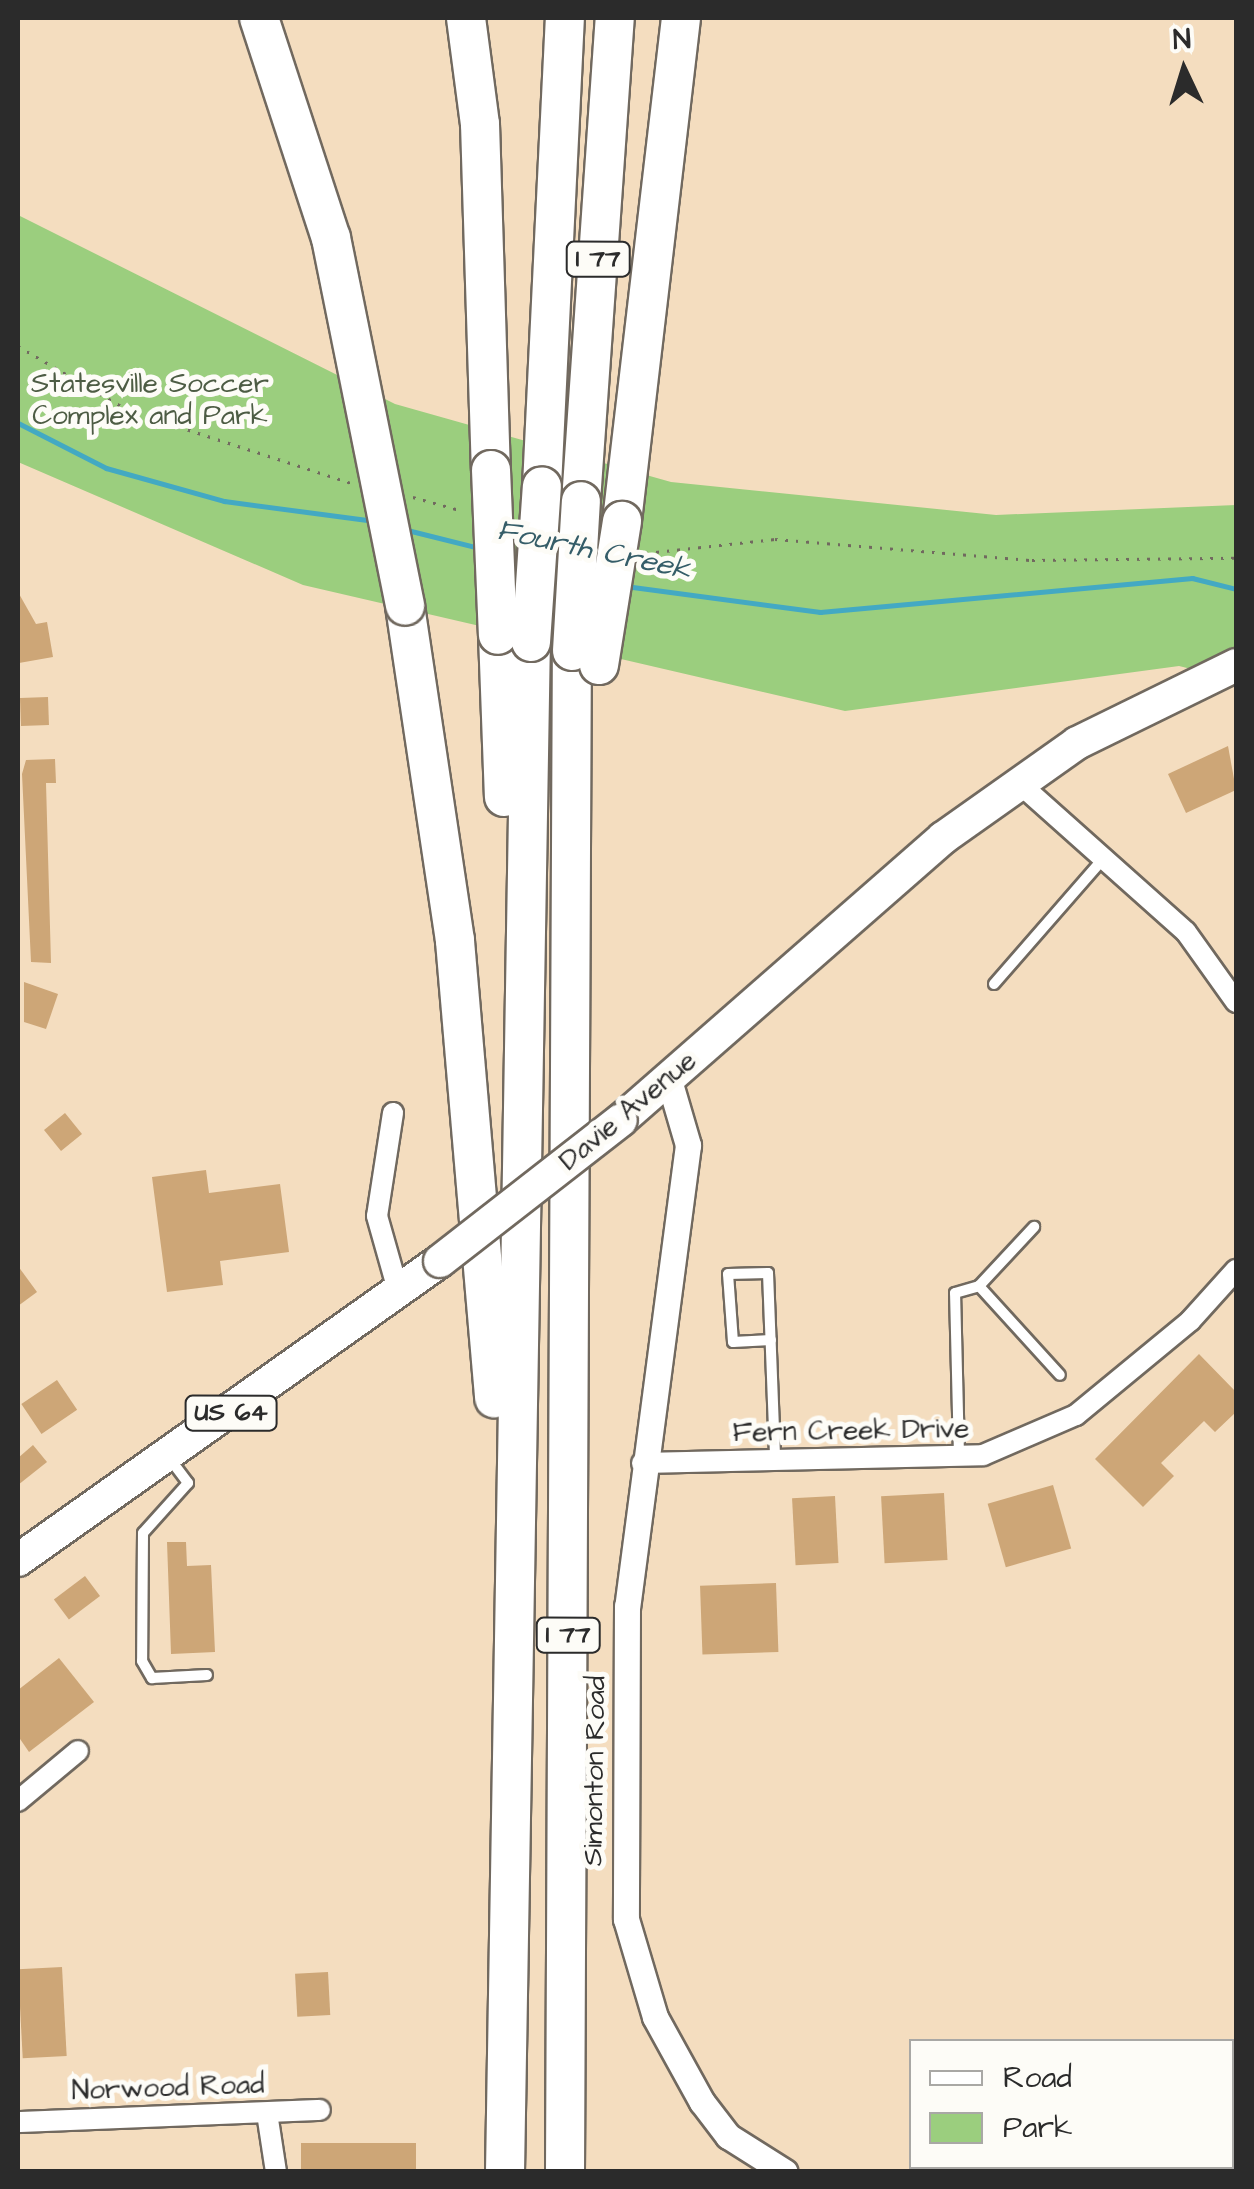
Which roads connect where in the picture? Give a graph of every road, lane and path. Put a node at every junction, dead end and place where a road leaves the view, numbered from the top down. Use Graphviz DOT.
graph roads {
  1 [pos="258,18"];
  2 [pos="466,18"];
  3 [pos="565,18"];
  4 [pos="615,18"];
  5 [pos="681,18"];
  6 [pos="692,18"];
  7 [pos="670,146"];
  8 [pos="18,346"];
  9 [pos="356,484"];
  10 [pos="393,492"];
  11 [pos="477,515"];
  12 [pos="631,537"];
  13 [pos="1236,558"];
  14 [pos="514,638"];
  15 [pos="586,658"];
  16 [pos="1236,666"];
  17 [pos="1020,784"];
  18 [pos="1104,858"];
  19 [pos="994,984"];
  20 [pos="1236,1002"];
  21 [pos="669,1080"];
  22 [pos="393,1114"];
  23 [pos="1034,1228"];
  24 [pos="1236,1270"];
  25 [pos="978,1286"];
  26 [pos="399,1294"];
  27 [pos="770,1340"];
  28 [pos="1060,1374"];
  29 [pos="167,1454"];
  30 [pos="959,1456"];
  31 [pos="775,1460"];
  32 [pos="642,1463"];
  33 [pos="18,1560"];
  34 [pos="511,1589"];
  35 [pos="207,1675"];
  36 [pos="78,1751"];
  37 [pos="18,1801"];
  38 [pos="320,2110"];
  39 [pos="267,2112"];
  40 [pos="18,2122"];
  41 [pos="276,2172"];
  42 [pos="505,2172"];
  43 [pos="565,2172"];
  44 [pos="785,2172"];
  1 -- 34 [label="highway, bridge"];
  2 -- 14 [label="highway, bridge"];
  3 -- 14 [label="highway, I 77, bridge"];
  4 -- 15 [label="highway, I 77, bridge"];
  5 -- 7 [label="highway"];
  6 -- 7 [label="highway"];
  7 -- 12 [label="highway"];
  8 -- 9 [label="path"];
  10 -- 11 [label="path"];
  12 -- 13 [label="path"];
  12 -- 15 [label="highway, bridge"];
  14 -- 34 [label="highway, I 77"];
  15 -- 43 [label="highway, I 77"];
  16 -- 17 [label="main road, Davie Avenue / US 64"];
  17 -- 18 [label="street"];
  17 -- 21 [label="main road, Davie Avenue / US 64"];
  18 -- 19 [label="lane"];
  18 -- 20 [label="street"];
  21 -- 26 [label="main road, Davie Avenue / US 64, bridge"];
  21 -- 32 [label="street, Simonton Road"];
  22 -- 26 [label="street"];
  23 -- 25 [label="lane"];
  24 -- 30 [label="street, Fern Creek Drive"];
  25 -- 28 [label="lane"];
  25 -- 30 [label="lane"];
  26 -- 29 [label="main road, Davie Avenue / US 64"];
  27 -- 27 [label="lane"];
  27 -- 31 [label="lane"];
  29 -- 33 [label="main road, Davie Avenue / US 64"];
  29 -- 35 [label="lane"];
  30 -- 31 [label="street, Fern Creek Drive"];
  31 -- 32 [label="street, Fern Creek Drive"];
  32 -- 44 [label="street, Simonton Road"];
  34 -- 42 [label="highway, I 77"];
  36 -- 37 [label="street"];
  38 -- 39 [label="street, Norwood Road"];
  39 -- 40 [label="street, Norwood Road"];
  39 -- 41 [label="street"];
}
